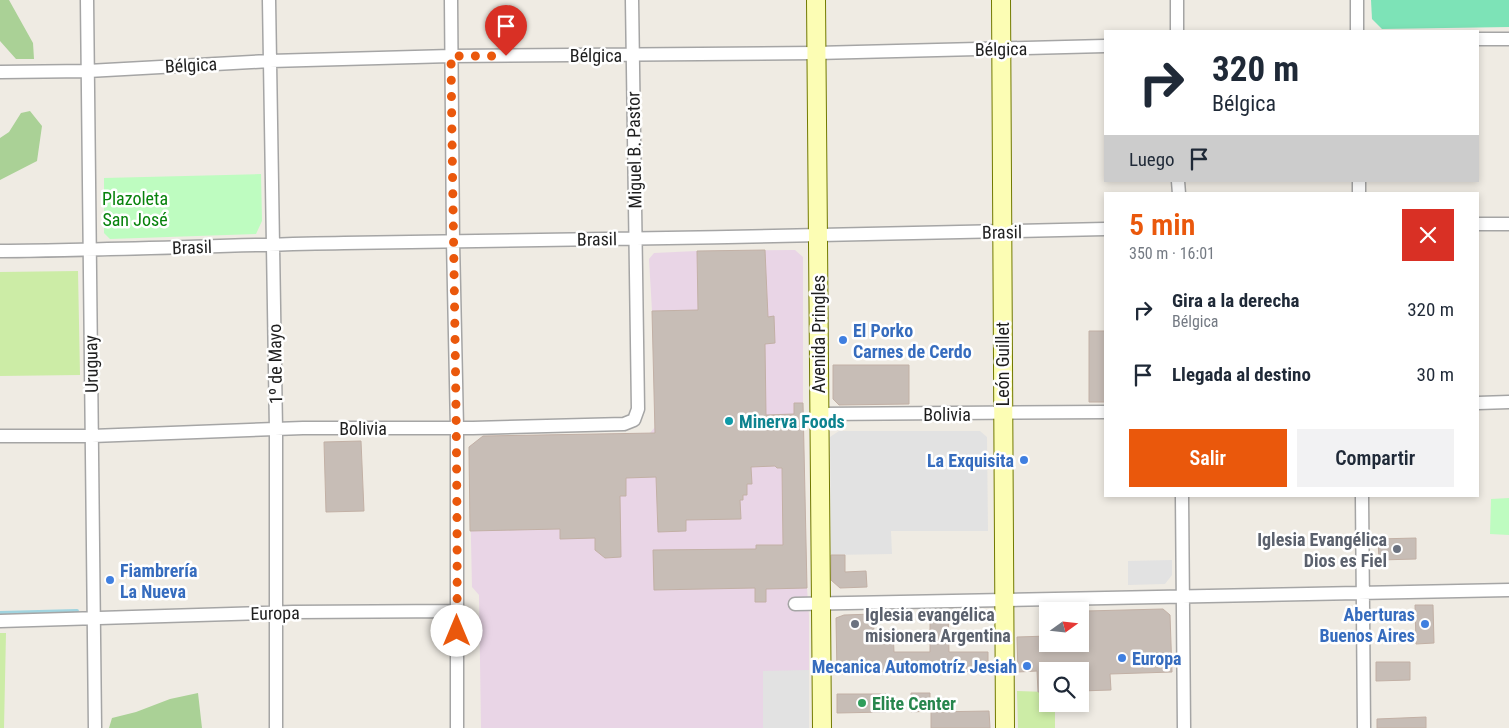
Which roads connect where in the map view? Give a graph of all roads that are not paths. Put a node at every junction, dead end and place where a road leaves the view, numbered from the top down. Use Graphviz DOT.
graph roads {
  1 [pos="87,0"];
  2 [pos="269,0"];
  3 [pos="451,0"];
  4 [pos="632,0"];
  5 [pos="816,0"];
  6 [pos="1001,0"];
  7 [pos="1176,0"];
  8 [pos="1357,0"];
  9 [pos="1177,30"];
  10 [pos="1357,30"];
  11 [pos="1479,39"];
  12 [pos="1509,39"];
  13 [pos="1104,46"];
  14 [pos="1002,49"];
  15 [pos="816,52"];
  16 [pos="632,55"];
  17 [pos="451,56"];
  18 [pos="270,61"];
  19 [pos="88,70"];
  20 [pos="0,72"];
  21 [pos="1479,224"];
  22 [pos="1509,224"];
  23 [pos="1104,230"];
  24 [pos="1003,232"];
  25 [pos="818,237"];
  26 [pos="636,238"];
  27 [pos="452,241"];
  28 [pos="272,244"];
  29 [pos="90,250"];
  30 [pos="0,251"];
  31 [pos="1509,402"];
  32 [pos="1479,403"];
  33 [pos="1104,412"];
  34 [pos="819,414"];
  35 [pos="1002,414"];
  36 [pos="634,420"];
  37 [pos="457,428"];
  38 [pos="276,430"];
  39 [pos="0,436"];
  40 [pos="92,436"];
  41 [pos="1182,497"];
  42 [pos="1362,497"];
  43 [pos="1509,590"];
  44 [pos="1362,592"];
  45 [pos="1183,596"];
  46 [pos="1004,599"];
  47 [pos="821,603"];
  48 [pos="795,604"];
  49 [pos="457,611"];
  50 [pos="275,613"];
  51 [pos="94,619"];
  52 [pos="0,621"];
  53 [pos="95,728"];
  54 [pos="276,728"];
  55 [pos="457,728"];
  56 [pos="822,728"];
  57 [pos="1005,728"];
  58 [pos="1184,728"];
  59 [pos="1364,728"];
  1 -- 19 [label="street, Uruguay"];
  2 -- 18 [label="street, 1º de Mayo"];
  3 -- 17 [label="street"];
  4 -- 16 [label="street, Miguel B. Pastor"];
  5 -- 15 [label="main road, Avenida Pringles"];
  6 -- 14 [label="main road, León Guillet"];
  7 -- 9 [label="street"];
  8 -- 10 [label="street"];
  11 -- 12 [label="street"];
  13 -- 14 [label="street, Bélgica"];
  14 -- 15 [label="street, Bélgica"];
  14 -- 24 [label="main road, León Guillet"];
  15 -- 16 [label="street, Bélgica"];
  15 -- 25 [label="main road, Avenida Pringles"];
  16 -- 17 [label="street, Bélgica"];
  16 -- 26 [label="street, Miguel B. Pastor"];
  17 -- 18 [label="street, Bélgica"];
  17 -- 27 [label="street"];
  18 -- 19 [label="street, Bélgica"];
  18 -- 28 [label="street, 1º de Mayo"];
  19 -- 20 [label="street, Bélgica"];
  19 -- 29 [label="street, Uruguay"];
  21 -- 22 [label="street"];
  23 -- 24 [label="street, Brasil"];
  24 -- 25 [label="street, Brasil"];
  24 -- 35 [label="main road, León Guillet"];
  25 -- 26 [label="street, Brasil"];
  25 -- 34 [label="main road, Avenida Pringles"];
  26 -- 27 [label="street, Brasil"];
  26 -- 36 [label="street, Miguel B. Pastor"];
  27 -- 28 [label="street, Brasil"];
  27 -- 37 [label="street"];
  28 -- 29 [label="street, Brasil"];
  28 -- 38 [label="street, 1º de Mayo"];
  29 -- 30 [label="street, Brasil"];
  29 -- 40 [label="street, Uruguay"];
  31 -- 32 [label="street"];
  33 -- 35 [label="street, Bolivia"];
  34 -- 35 [label="street, Bolivia"];
  34 -- 47 [label="main road, Avenida Pringles"];
  35 -- 46 [label="main road, León Guillet"];
  36 -- 37 [label="street, Bolivia"];
  37 -- 38 [label="street, Bolivia"];
  37 -- 49 [label="street"];
  38 -- 40 [label="street, Bolivia"];
  38 -- 50 [label="street, 1º de Mayo"];
  39 -- 40 [label="street, Bolivia"];
  40 -- 51 [label="street, Uruguay"];
  41 -- 45 [label="street"];
  42 -- 44 [label="street"];
  43 -- 44 [label="street"];
  44 -- 45 [label="street"];
  44 -- 59 [label="street"];
  45 -- 46 [label="street"];
  45 -- 58 [label="street"];
  46 -- 47 [label="street"];
  46 -- 57 [label="main road, León Guillet"];
  47 -- 48 [label="street"];
  47 -- 56 [label="main road, Avenida Pringles"];
  49 -- 50 [label="street, Europa"];
  49 -- 55 [label="street"];
  50 -- 51 [label="street, Europa"];
  50 -- 54 [label="street, 1º de Mayo"];
  51 -- 52 [label="street, Europa"];
  51 -- 53 [label="street, Uruguay"];
}
